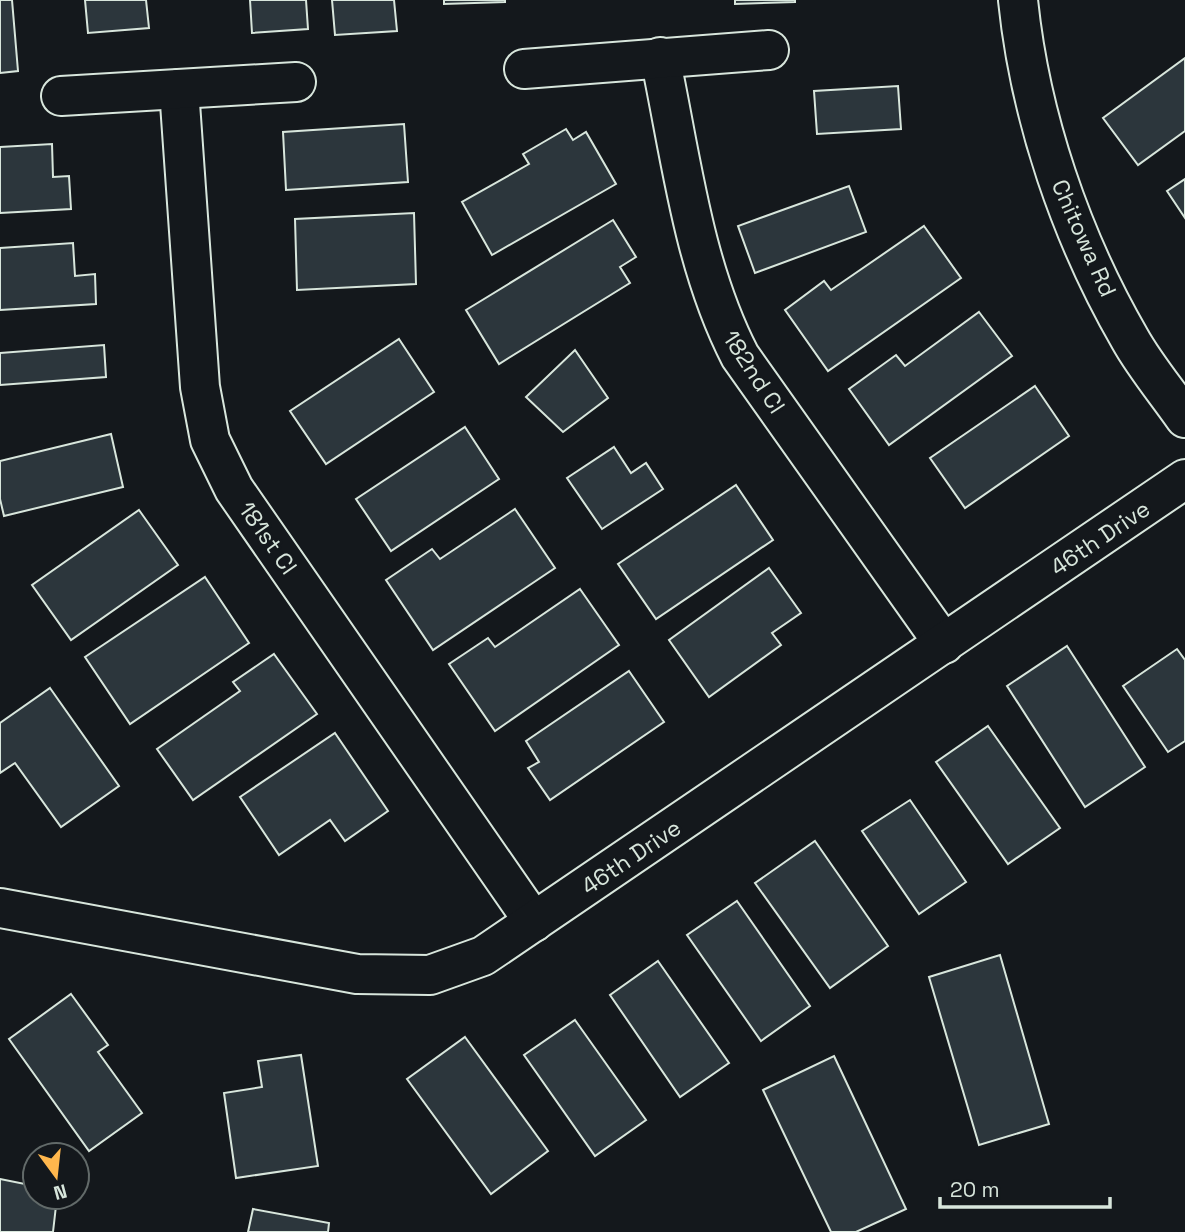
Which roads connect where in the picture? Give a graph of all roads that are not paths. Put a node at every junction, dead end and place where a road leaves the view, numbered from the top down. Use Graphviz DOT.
graph roads {
  1 [pos="1018,0"];
  2 [pos="769,50"];
  3 [pos="660,57"];
  4 [pos="524,69"];
  5 [pos="296,82"];
  6 [pos="179,89"];
  7 [pos="61,96"];
  8 [pos="1185,418"];
  9 [pos="1185,479"];
  10 [pos="944,644"];
  11 [pos="0,908"];
  12 [pos="534,922"];
  1 -- 8 [label="street, Chitowa Rd"];
  2 -- 3 [label="street"];
  3 -- 4 [label="street"];
  3 -- 10 [label="street, 182nd Cl"];
  5 -- 6 [label="street"];
  6 -- 7 [label="street"];
  6 -- 12 [label="street, 181st Cl"];
  9 -- 10 [label="street, 46th Drive"];
  10 -- 12 [label="street, 46th Drive"];
  11 -- 12 [label="street, 46th Drive"];
}
